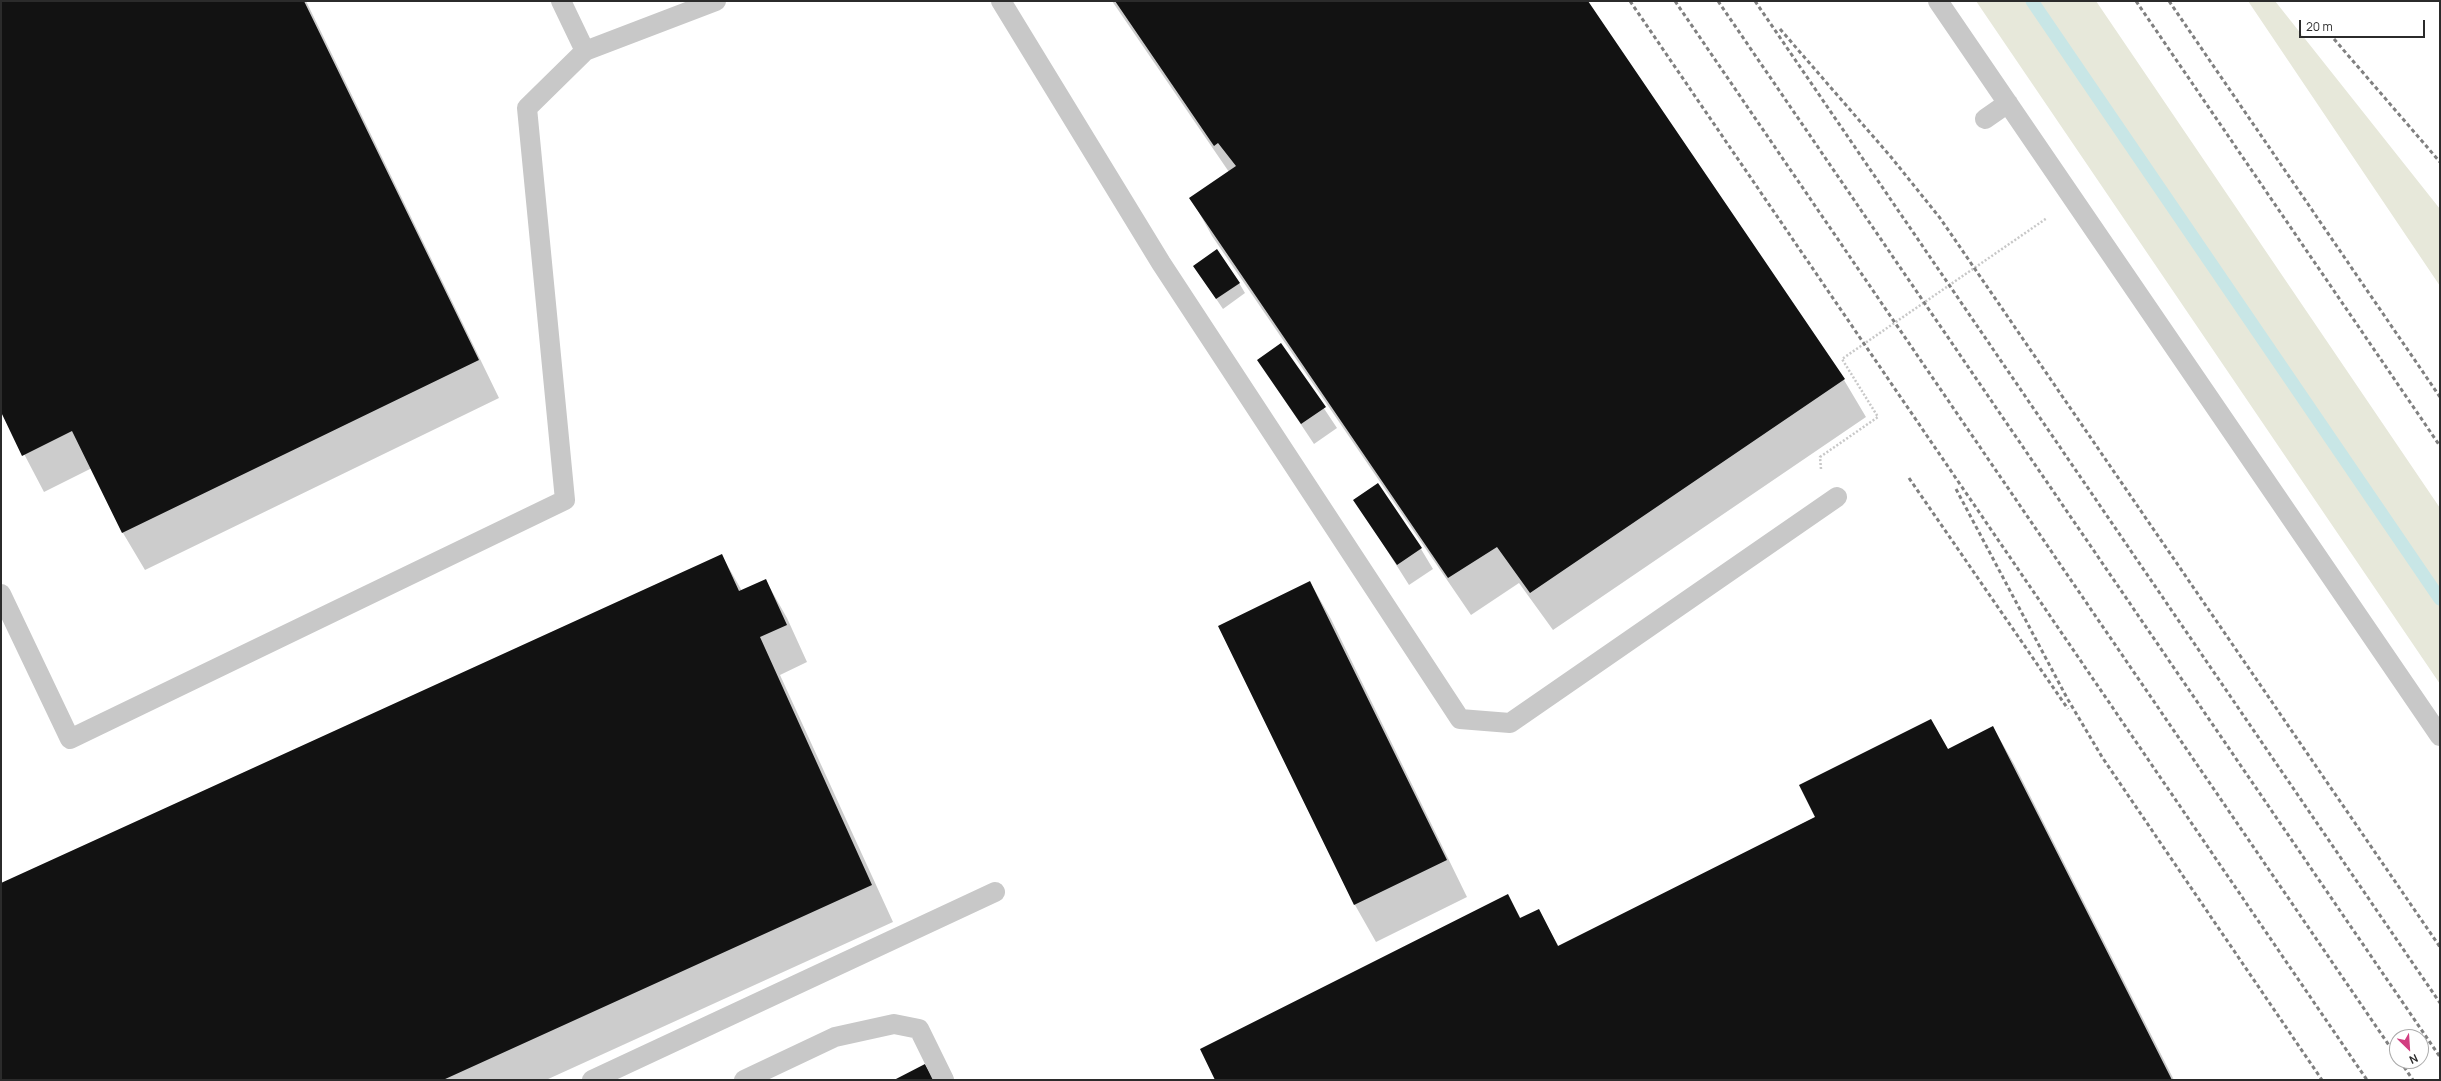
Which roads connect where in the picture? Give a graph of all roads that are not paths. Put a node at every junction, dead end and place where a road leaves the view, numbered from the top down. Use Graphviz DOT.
graph roads {
  1 [pos="561,1"];
  2 [pos="716,1"];
  3 [pos="1001,1"];
  4 [pos="1938,1"];
  5 [pos="585,51"];
  6 [pos="2008,102"];
  7 [pos="1985,119"];
  8 [pos="1837,497"];
  9 [pos="1,594"];
  10 [pos="2440,736"];
  11 [pos="995,892"];
  12 [pos="592,1080"];
  13 [pos="744,1080"];
  14 [pos="944,1080"];
  1 -- 5 [label="lane"];
  2 -- 5 [label="lane"];
  3 -- 8 [label="lane"];
  4 -- 6 [label="lane"];
  5 -- 9 [label="lane"];
  6 -- 7 [label="lane"];
  6 -- 10 [label="lane"];
  11 -- 12 [label="lane"];
  13 -- 14 [label="lane"];
}
